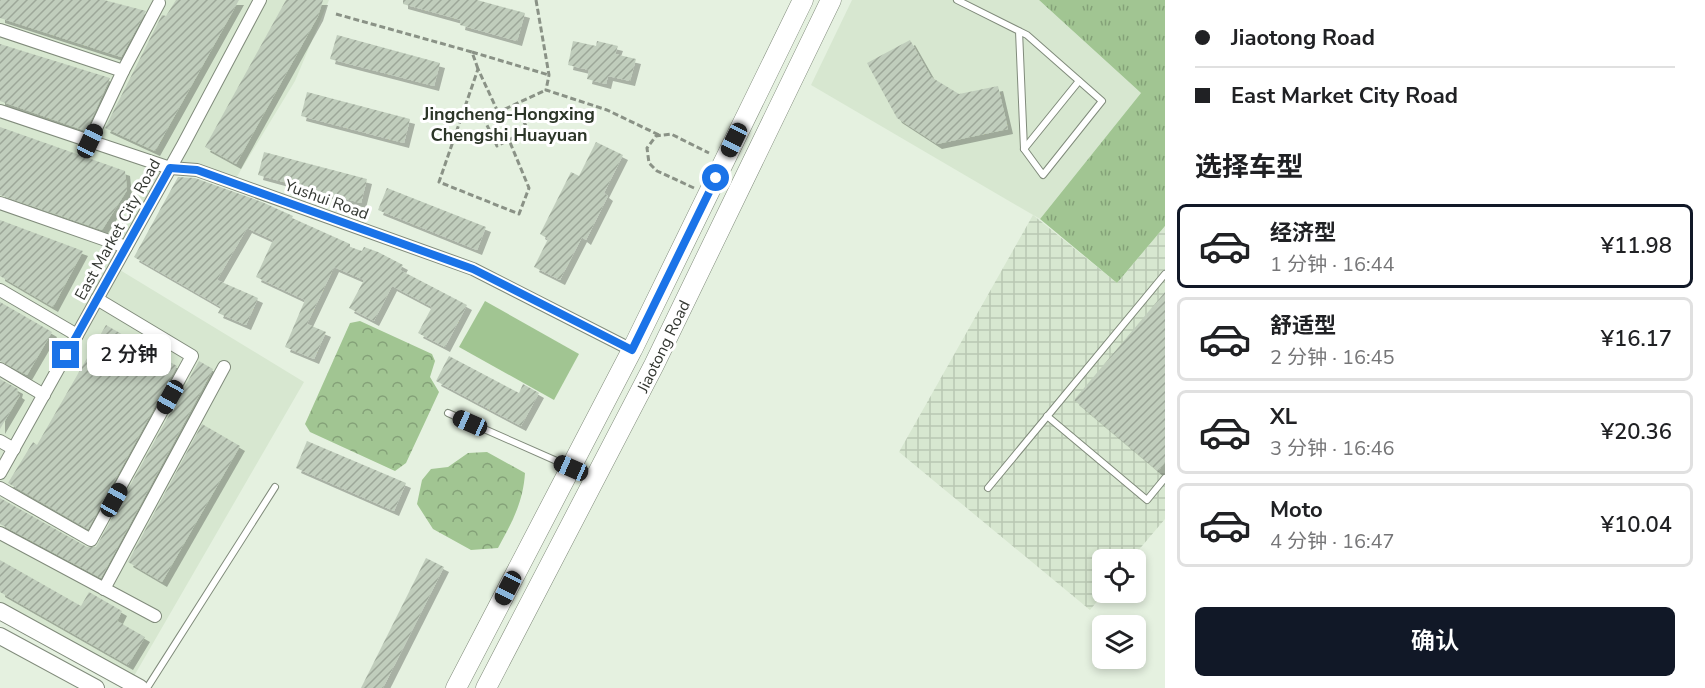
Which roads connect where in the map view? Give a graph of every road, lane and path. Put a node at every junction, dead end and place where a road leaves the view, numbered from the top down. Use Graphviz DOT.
graph roads {
  1 [pos="260,0"];
  2 [pos="536,0"];
  3 [pos="802,0"];
  4 [pos="831,0"];
  5 [pos="957,0"];
  6 [pos="156,1"];
  7 [pos="336,14"];
  8 [pos="0,30"];
  9 [pos="1018,31"];
  10 [pos="472,52"];
  11 [pos="478,69"];
  12 [pos="123,71"];
  13 [pos="549,75"];
  14 [pos="1079,81"];
  15 [pos="546,90"];
  16 [pos="515,104"];
  17 [pos="0,111"];
  18 [pos="498,112"];
  19 [pos="659,135"];
  20 [pos="509,140"];
  21 [pos="90,141"];
  22 [pos="1024,149"];
  23 [pos="724,161"];
  24 [pos="170,168"];
  25 [pos="708,195"];
  26 [pos="0,203"];
  27 [pos="126,247"];
  28 [pos="1165,274"];
  29 [pos="0,290"];
  30 [pos="98,299"];
  31 [pos="77,335"];
  32 [pos="632,350"];
  33 [pos="224,367"];
  34 [pos="0,369"];
  35 [pos="44,395"];
  36 [pos="448,413"];
  37 [pos="1047,416"];
  38 [pos="0,441"];
  39 [pos="14,449"];
  40 [pos="571,468"];
  41 [pos="0,473"];
  42 [pos="1165,478"];
  43 [pos="275,487"];
  44 [pos="0,488"];
  45 [pos="988,488"];
  46 [pos="0,533"];
  47 [pos="104,589"];
  48 [pos="0,611"];
  49 [pos="155,616"];
  50 [pos="0,636"];
  51 [pos="96,688"];
  52 [pos="140,688"];
  53 [pos="147,688"];
  54 [pos="456,688"];
  55 [pos="486,688"];
  1 -- 24 [label="street, East Market City Road"];
  2 -- 13 [label="path"];
  3 -- 23 [label="main road, Jiaotong Road"];
  4 -- 55 [label="main road, Jiaotong Road"];
  5 -- 9 [label="lane"];
  6 -- 12 [label="street"];
  7 -- 10 [label="path"];
  8 -- 12 [label="street"];
  9 -- 14 [label="lane"];
  9 -- 22 [label="lane"];
  10 -- 11 [label="path"];
  10 -- 13 [label="path"];
  11 -- 18 [label="path"];
  11 -- 20 [label="path"];
  12 -- 21 [label="street"];
  13 -- 15 [label="path"];
  14 -- 22 [label="lane"];
  14 -- 22 [label="lane"];
  15 -- 16 [label="path"];
  15 -- 19 [label="path"];
  16 -- 18 [label="path"];
  16 -- 20 [label="path"];
  17 -- 21 [label="street, Yushui Road"];
  18 -- 20 [label="path"];
  19 -- 23 [label="path"];
  19 -- 25 [label="path"];
  21 -- 24 [label="street, Yushui Road"];
  23 -- 25 [label="main road, Jiaotong Road"];
  24 -- 27 [label="street, East Market City Road"];
  24 -- 32 [label="street, Yushui Road"];
  25 -- 32 [label="main road, Jiaotong Road"];
  26 -- 27 [label="street"];
  27 -- 30 [label="street, East Market City Road"];
  28 -- 37 [label="lane"];
  29 -- 31 [label="street"];
  30 -- 31 [label="street, East Market City Road"];
  30 -- 44 [label="street"];
  31 -- 35 [label="street, East Market City Road"];
  32 -- 40 [label="main road, Jiaotong Road"];
  33 -- 47 [label="street"];
  34 -- 35 [label="street"];
  35 -- 39 [label="street, East Market City Road"];
  36 -- 40 [label="lane"];
  37 -- 42 [label="lane"];
  37 -- 45 [label="lane"];
  38 -- 39 [label="street"];
  39 -- 41 [label="street, East Market City Road"];
  40 -- 54 [label="main road, Jiaotong Road"];
  43 -- 53 [label="lane"];
  46 -- 47 [label="street"];
  47 -- 49 [label="street"];
  48 -- 52 [label="main road"];
  50 -- 51 [label="main road"];
}
